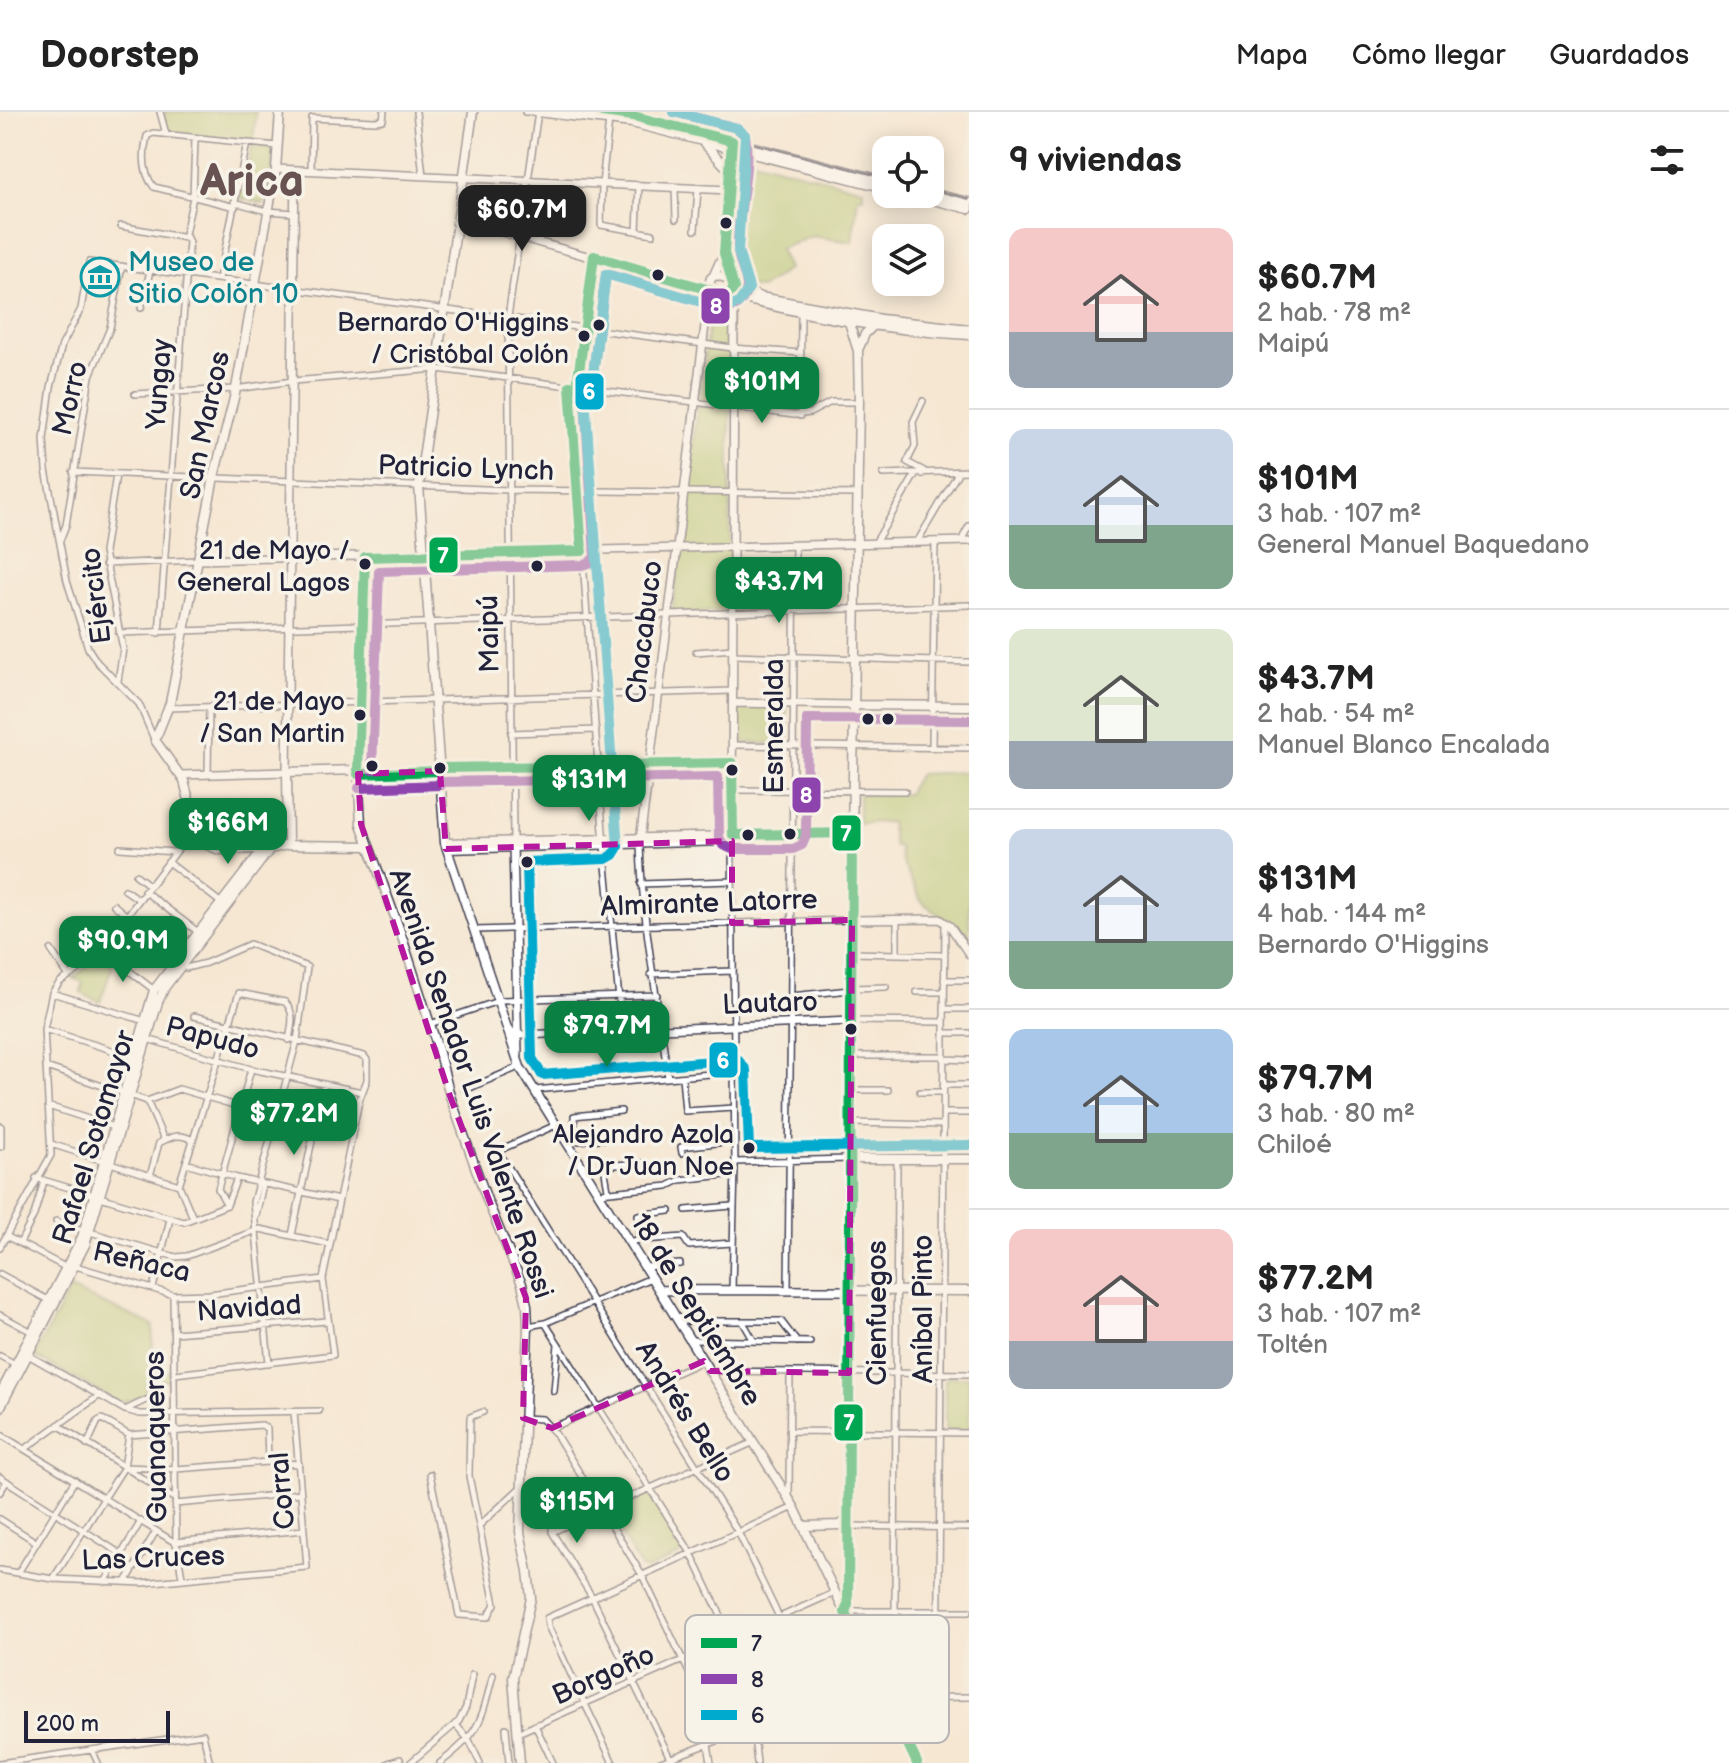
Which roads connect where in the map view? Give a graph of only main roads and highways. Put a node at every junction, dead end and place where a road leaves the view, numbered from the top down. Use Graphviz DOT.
graph roads {
  1 [pos="280,112"];
  2 [pos="473,112"];
  3 [pos="537,112"];
  4 [pos="602,112"];
  5 [pos="701,140"];
  6 [pos="731,144"];
  7 [pos="730,171"];
  8 [pos="872,181"];
  9 [pos="944,196"];
  10 [pos="969,202"];
  11 [pos="944,203"];
  12 [pos="969,209"];
  13 [pos="724,253"];
  14 [pos="714,275"];
  15 [pos="733,286"];
  16 [pos="850,318"];
  17 [pos="872,327"];
  18 [pos="969,329"];
  19 [pos="969,335"];
  20 [pos="858,351"];
  21 [pos="854,705"];
  22 [pos="865,705"];
  23 [pos="969,706"];
  24 [pos="854,718"];
  25 [pos="440,769"];
  26 [pos="358,772"];
  27 [pos="287,818"];
  28 [pos="852,836"];
  29 [pos="288,845"];
  30 [pos="368,846"];
  31 [pos="446,846"];
  32 [pos="262,853"];
  33 [pos="178,963"];
  34 [pos="158,992"];
  35 [pos="128,1093"];
  36 [pos="850,1159"];
  37 [pos="969,1159"];
  38 [pos="107,1162"];
  39 [pos="659,1290"];
  40 [pos="684,1291"];
  41 [pos="850,1291"];
  42 [pos="969,1291"];
  43 [pos="667,1304"];
  44 [pos="35,1334"];
  45 [pos="18,1366"];
  46 [pos="1,1400"];
  47 [pos="847,1522"];
  48 [pos="805,1526"];
  49 [pos="845,1612"];
  50 [pos="846,1615"];
  51 [pos="909,1743"];
  52 [pos="520,1763"];
  53 [pos="917,1763"];
  1 -- 32 [label="main road, San Marcos"];
  2 -- 25 [label="main road, 18 de Septiembre"];
  3 -- 5 [label="main road"];
  4 -- 6 [label="main road"];
  5 -- 6 [label="main road"];
  5 -- 7 [label="main road"];
  6 -- 7 [label="main road"];
  6 -- 8 [label="main road"];
  7 -- 13 [label="main road"];
  9 -- 10 [label="main road"];
  11 -- 12 [label="main road"];
  13 -- 14 [label="main road"];
  13 -- 15 [label="main road"];
  14 -- 15 [label="main road"];
  14 -- 15 [label="main road"];
  15 -- 16 [label="main road"];
  15 -- 16 [label="main road"];
  16 -- 17 [label="main road"];
  16 -- 18 [label="main road"];
  16 -- 20 [label="main road"];
  17 -- 19 [label="main road"];
  17 -- 20 [label="main road"];
  20 -- 21 [label="main road"];
  21 -- 22 [label="main road"];
  21 -- 24 [label="main road"];
  22 -- 23 [label="main road"];
  22 -- 24 [label="main road"];
  24 -- 28 [label="main road"];
  25 -- 26 [label="main road"];
  25 -- 31 [label="main road, 18 de Septiembre"];
  26 -- 27 [label="main road"];
  26 -- 30 [label="main road, Avenida Senador Luis Valente Rossi"];
  27 -- 29 [label="main road"];
  27 -- 32 [label="main road, Rafael Sotomayor"];
  28 -- 31 [label="main road"];
  28 -- 36 [label="main road"];
  29 -- 30 [label="main road"];
  29 -- 32 [label="main road, Rafael Sotomayor"];
  30 -- 52 [label="main road, Avenida Senador Luis Valente Rossi"];
  31 -- 39 [label="main road, 18 de Septiembre"];
  32 -- 33 [label="main road, Rafael Sotomayor"];
  32 -- 33 [label="main road, Rafael Sotomayor"];
  33 -- 34 [label="main road, Rafael Sotomayor"];
  34 -- 35 [label="main road, Rafael Sotomayor"];
  34 -- 35 [label="main road, Rafael Sotomayor"];
  35 -- 38 [label="main road, Rafael Sotomayor"];
  35 -- 38 [label="main road, Rafael Sotomayor"];
  36 -- 37 [label="main road"];
  36 -- 41 [label="main road"];
  38 -- 44 [label="main road, Rafael Sotomayor"];
  39 -- 40 [label="main road"];
  39 -- 43 [label="main road, 18 de Septiembre"];
  40 -- 41 [label="main road"];
  40 -- 43 [label="main road"];
  41 -- 42 [label="main road"];
  41 -- 47 [label="main road"];
  43 -- 48 [label="main road, 18 de Septiembre"];
  44 -- 45 [label="main road, Rafael Sotomayor"];
  44 -- 45 [label="main road, Rafael Sotomayor"];
  45 -- 46 [label="main road, Rafael Sotomayor"];
  47 -- 48 [label="main road"];
  47 -- 49 [label="main road"];
  48 -- 49 [label="main road, 18 de Septiembre"];
  49 -- 50 [label="main road, 18 de Septiembre"];
  51 -- 53 [label="main road, 18 de Septiembre"];
}
